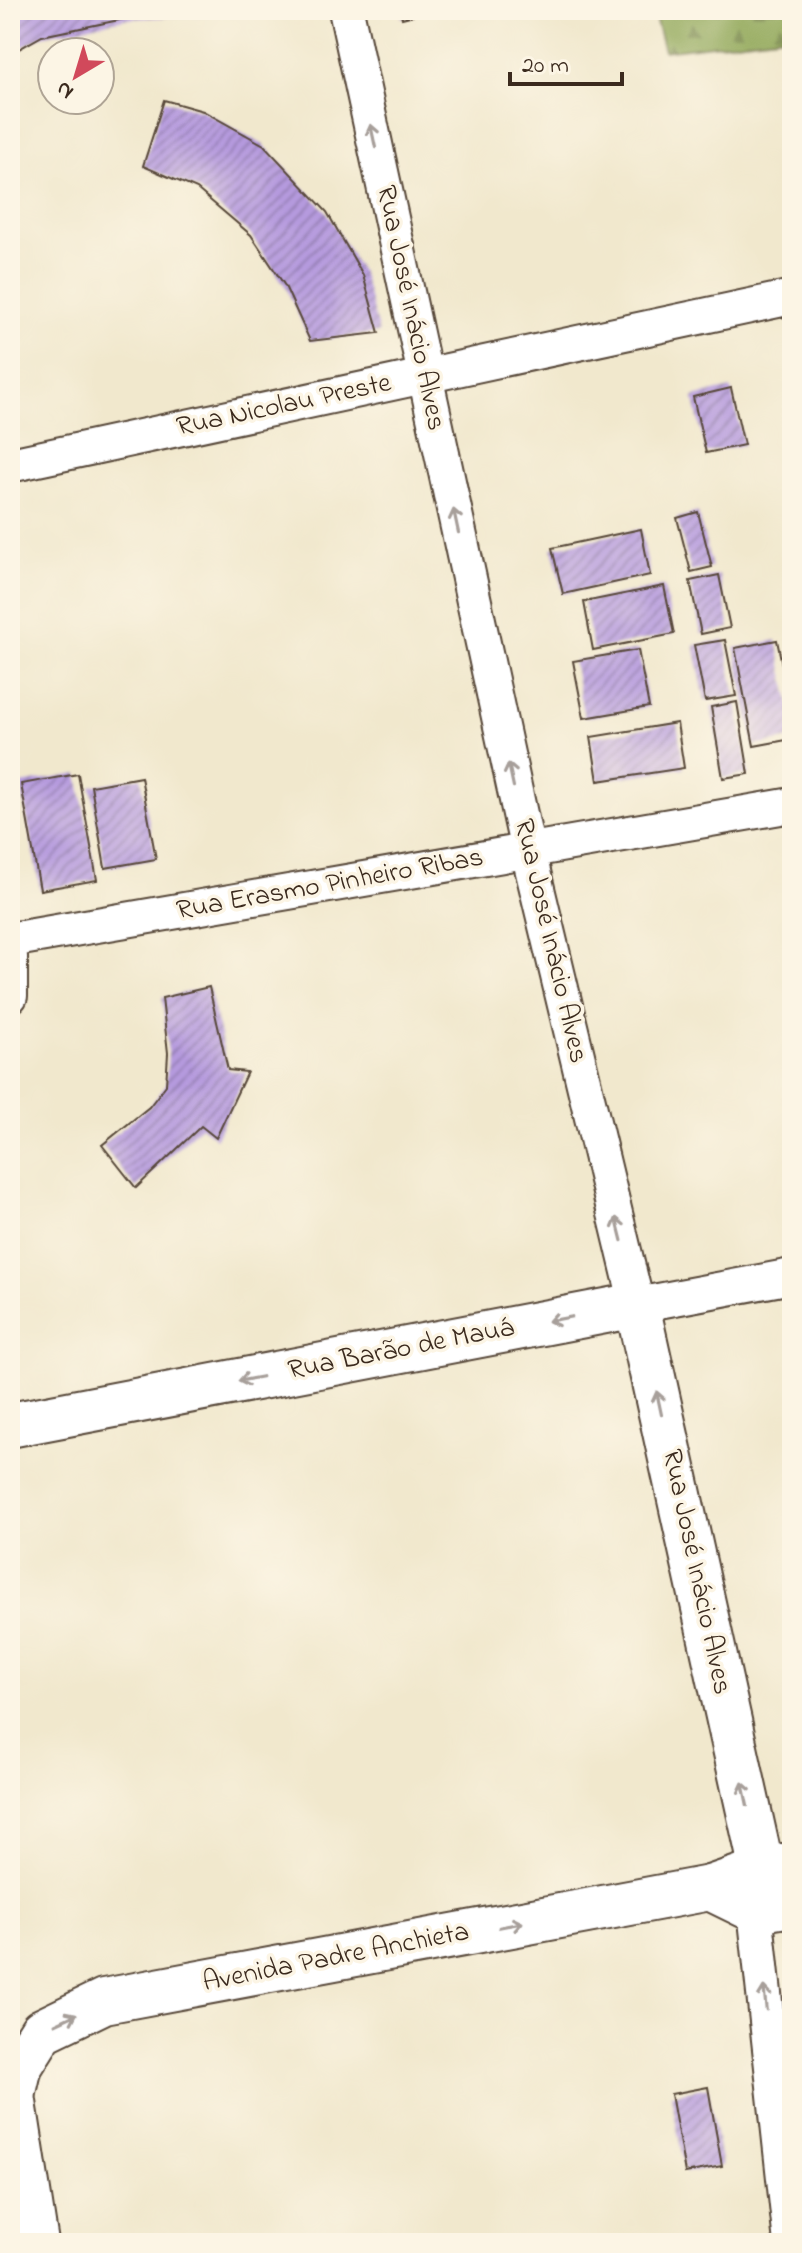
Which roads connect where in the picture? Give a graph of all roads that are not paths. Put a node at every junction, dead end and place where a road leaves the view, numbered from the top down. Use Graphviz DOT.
graph roads {
  1 [pos="346,10"];
  2 [pos="792,297"];
  3 [pos="425,376"];
  4 [pos="10,465"];
  5 [pos="792,805"];
  6 [pos="528,851"];
  7 [pos="10,940"];
  8 [pos="10,957"];
  9 [pos="10,996"];
  10 [pos="792,1276"];
  11 [pos="637,1305"];
  12 [pos="10,1425"];
  13 [pos="775,1887"];
  14 [pos="11,2081"];
  15 [pos="36,2243"];
  16 [pos="791,2243"];
  3 -- 1 [label="street, Rua José Inácio Alves, one-way"];
  2 -- 3 [label="street, Rua Nicolau Preste"];
  3 -- 4 [label="street, Rua Nicolau Preste"];
  6 -- 3 [label="street, Rua José Inácio Alves, one-way"];
  5 -- 6 [label="street, Rua Erasmo Pinheiro Ribas"];
  6 -- 7 [label="street, Rua Erasmo Pinheiro Ribas"];
  11 -- 6 [label="street, Rua José Inácio Alves, one-way"];
  8 -- 9 [label="street"];
  10 -- 11 [label="street, Rua Barão de Mauá"];
  11 -- 12 [label="main road, Rua Barão de Mauá, one-way"];
  13 -- 11 [label="main road, Rua José Inácio Alves, one-way"];
  14 -- 13 [label="main road, Avenida Padre Anchieta, one-way"];
  16 -- 13 [label="street, one-way"];
  14 -- 15 [label="main road"];
}
